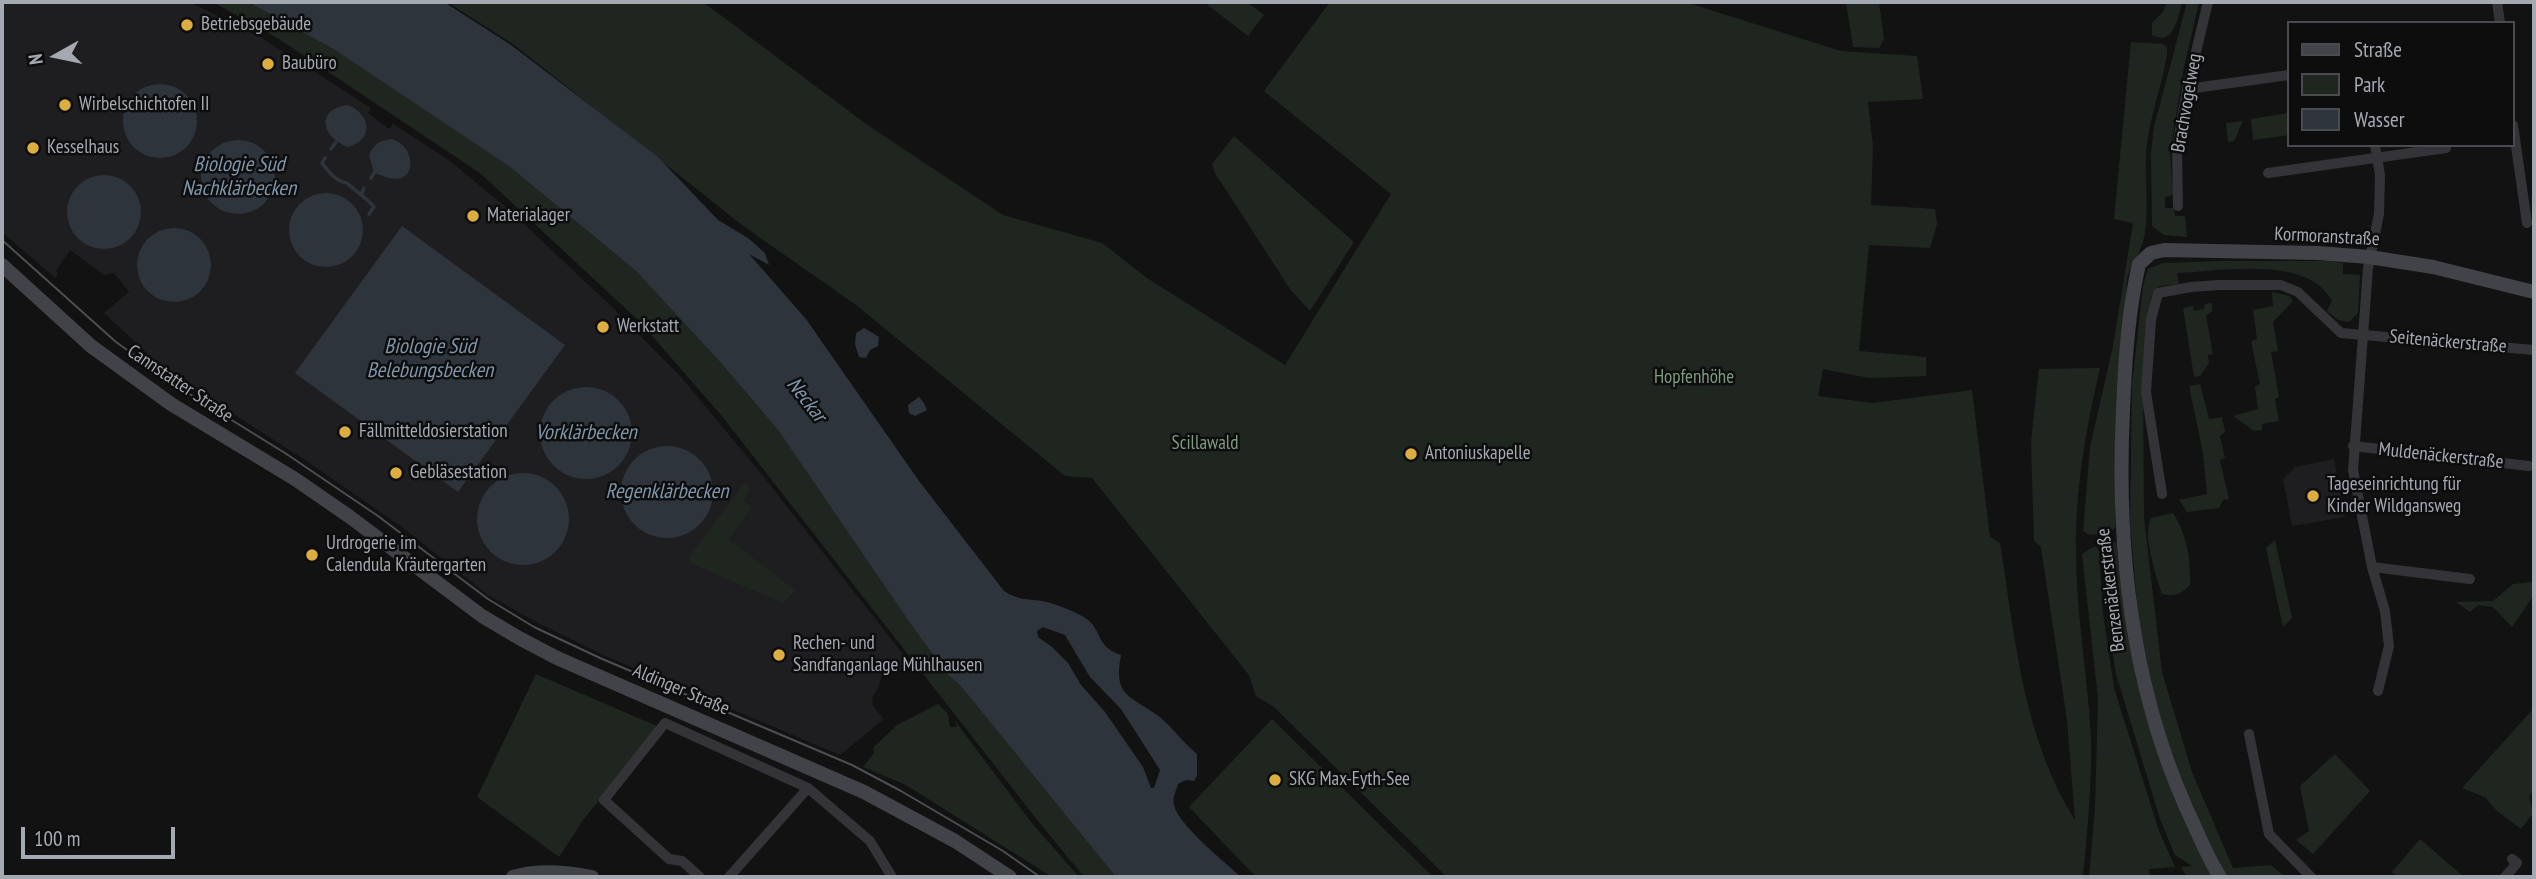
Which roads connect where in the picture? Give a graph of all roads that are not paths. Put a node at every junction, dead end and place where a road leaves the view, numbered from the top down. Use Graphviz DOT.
graph roads {
  1 [pos="2208,2"];
  2 [pos="2497,2"];
  3 [pos="2500,21"];
  4 [pos="2288,75"];
  5 [pos="2187,89"];
  6 [pos="2515,139"];
  7 [pos="2375,147"];
  8 [pos="2446,148"];
  9 [pos="2377,157"];
  10 [pos="2268,173"];
  11 [pos="2178,206"];
  12 [pos="2527,223"];
  13 [pos="2370,257"];
  14 [pos="2,265"];
  15 [pos="2135,283"];
  16 [pos="2534,292"];
  17 [pos="2361,334"];
  18 [pos="2534,350"];
  19 [pos="2353,446"];
  20 [pos="2529,466"];
  21 [pos="2162,494"];
  22 [pos="350,517"];
  23 [pos="2372,567"];
  24 [pos="2470,579"];
  25 [pos="2378,691"];
  26 [pos="2249,734"];
  27 [pos="808,789"];
  28 [pos="2512,859"];
  29 [pos="513,877"];
  30 [pos="592,877"];
  31 [pos="700,877"];
  32 [pos="729,877"];
  33 [pos="892,877"];
  34 [pos="1010,877"];
  35 [pos="2220,877"];
  36 [pos="2312,877"];
  37 [pos="2505,877"];
  1 -- 5 [label="street, Brachvogelweg"];
  2 -- 3 [label="street"];
  4 -- 5 [label="street"];
  5 -- 11 [label="street, Brachvogelweg"];
  6 -- 12 [label="street"];
  7 -- 9 [label="street"];
  8 -- 9 [label="street"];
  9 -- 10 [label="street"];
  9 -- 13 [label="street"];
  13 -- 15 [label="main road, Kormoranstraße"];
  13 -- 16 [label="main road, Kormoranstraße"];
  13 -- 17 [label="street"];
  14 -- 22 [label="main road, Cannstatter Straße"];
  15 -- 35 [label="main road, Benzenäckerstraße"];
  17 -- 18 [label="street, Seitenäckerstraße"];
  17 -- 19 [label="street"];
  17 -- 21 [label="street, Seitenäckerstraße"];
  19 -- 20 [label="street, Muldenäckerstraße"];
  19 -- 23 [label="street"];
  22 -- 34 [label="main road, Aldinger Straße"];
  23 -- 24 [label="street"];
  23 -- 25 [label="street"];
  26 -- 36 [label="street"];
  27 -- 31 [label="street, Aldinger Straße"];
  27 -- 32 [label="street"];
  27 -- 33 [label="street, Aldinger Straße"];
  28 -- 37 [label="street"];
  29 -- 30 [label="main road"];
}
